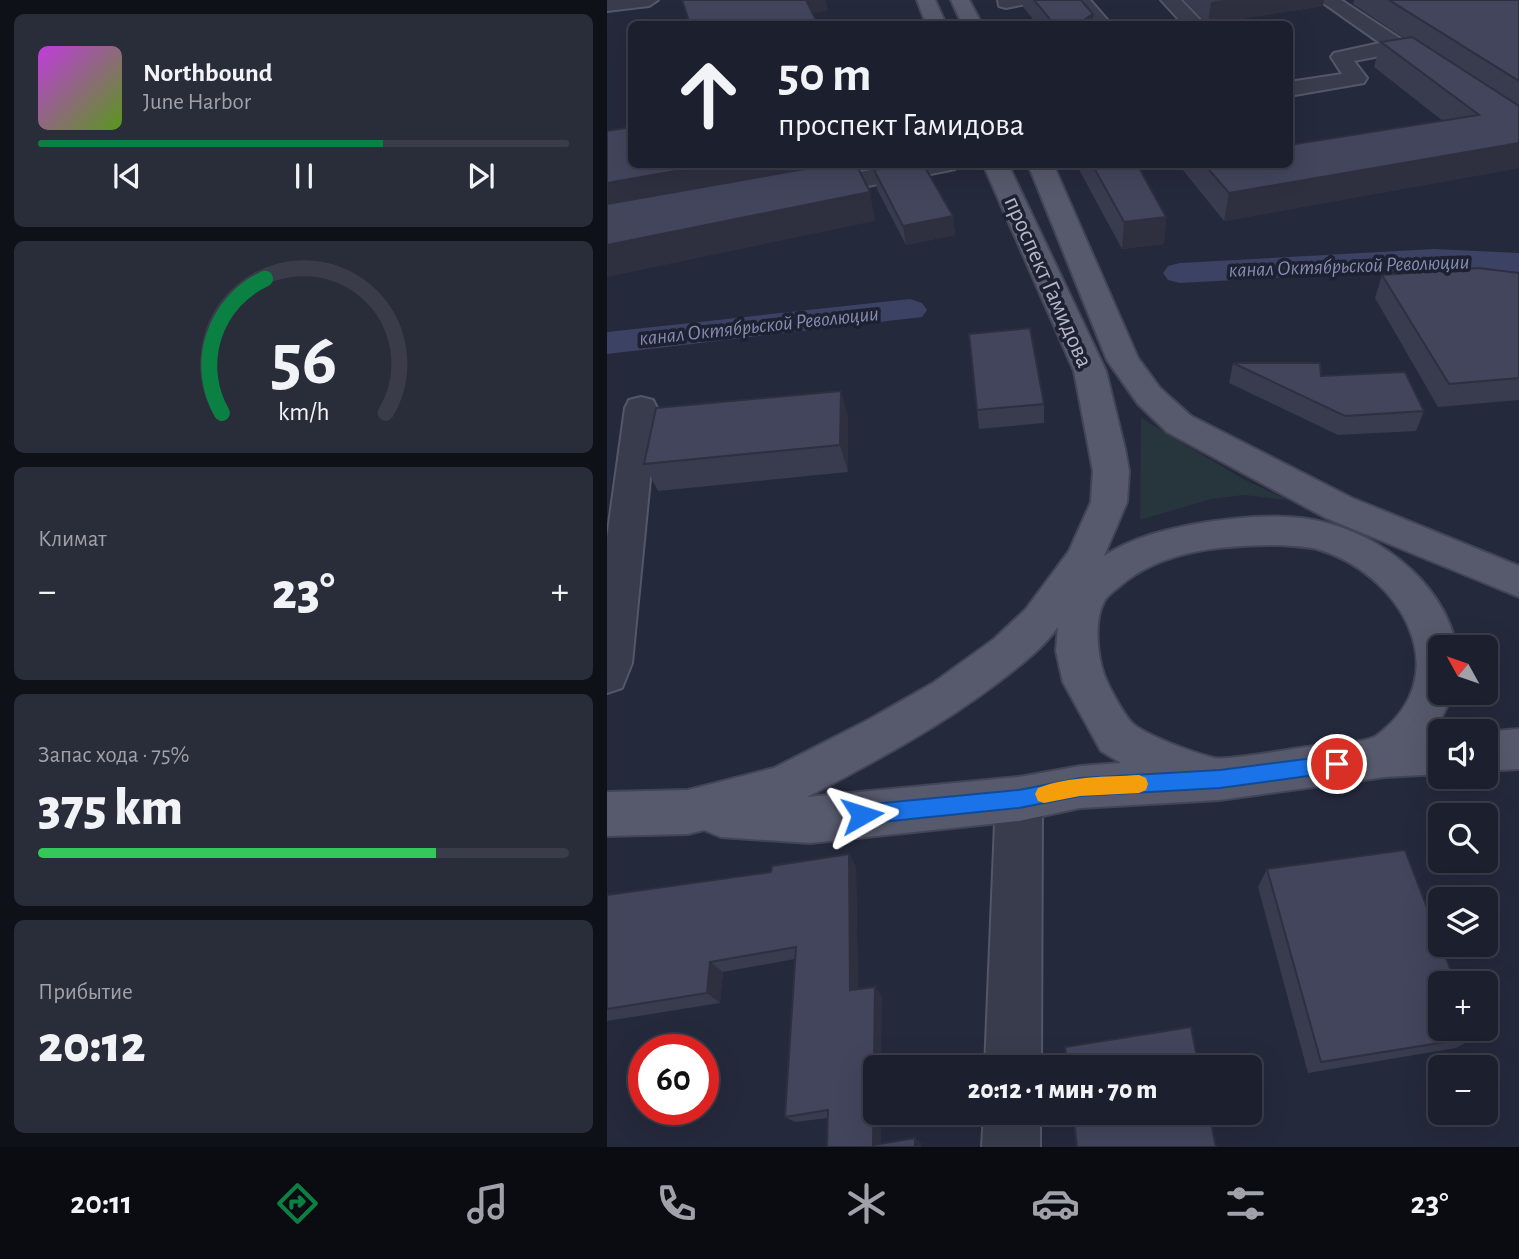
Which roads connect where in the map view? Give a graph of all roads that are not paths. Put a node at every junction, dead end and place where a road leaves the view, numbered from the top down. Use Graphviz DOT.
graph roads {
  1 [pos="649,0"];
  2 [pos="926,0"];
  3 [pos="960,0"];
  4 [pos="1079,0"];
  5 [pos="1170,0"];
  6 [pos="1328,0"];
  7 [pos="607,5"];
  8 [pos="936,21"];
  9 [pos="970,21"];
  10 [pos="1099,21"];
  11 [pos="1191,21"];
  12 [pos="1400,46"];
  13 [pos="1293,88"];
  14 [pos="1519,126"];
  15 [pos="925,168"];
  16 [pos="997,168"];
  17 [pos="1042,168"];
  18 [pos="784,194"];
  19 [pos="641,408"];
  20 [pos="1330,522"];
  21 [pos="1366,540"];
  22 [pos="1429,545"];
  23 [pos="1081,580"];
  24 [pos="1519,582"];
  25 [pos="1407,589"];
  26 [pos="607,675"];
  27 [pos="1519,749"];
  28 [pos="1498,750"];
  29 [pos="1428,755"];
  30 [pos="1385,757"];
  31 [pos="1220,779"];
  32 [pos="1019,799"];
  33 [pos="796,803"];
  34 [pos="607,814"];
  35 [pos="607,822"];
  36 [pos="1013,1055"];
  37 [pos="1012,1125"];
  38 [pos="1011,1147"];
  1 -- 7 [label="street"];
  2 -- 8 [label="main road"];
  3 -- 9 [label="main road"];
  4 -- 10 [label="street"];
  5 -- 11 [label="street"];
  6 -- 12 [label="street"];
  12 -- 13 [label="street"];
  12 -- 14 [label="street"];
  15 -- 18 [label="street"];
  16 -- 23 [label="main road, проспект Гамидова"];
  17 -- 20 [label="main road, проспект Гамидова"];
  19 -- 26 [label="street"];
  20 -- 21 [label="main road"];
  20 -- 22 [label="main road"];
  20 -- 23 [label="main road"];
  20 -- 25 [label="main road"];
  21 -- 22 [label="main road"];
  21 -- 25 [label="main road"];
  22 -- 24 [label="main road"];
  23 -- 31 [label="main road"];
  23 -- 33 [label="main road"];
  25 -- 30 [label="main road"];
  27 -- 28 [label="main road"];
  29 -- 30 [label="main road"];
  30 -- 31 [label="main road"];
  31 -- 32 [label="main road"];
  32 -- 33 [label="main road"];
  32 -- 36 [label="street"];
  33 -- 34 [label="main road"];
  33 -- 35 [label="main road"];
  37 -- 38 [label="street"];
}
